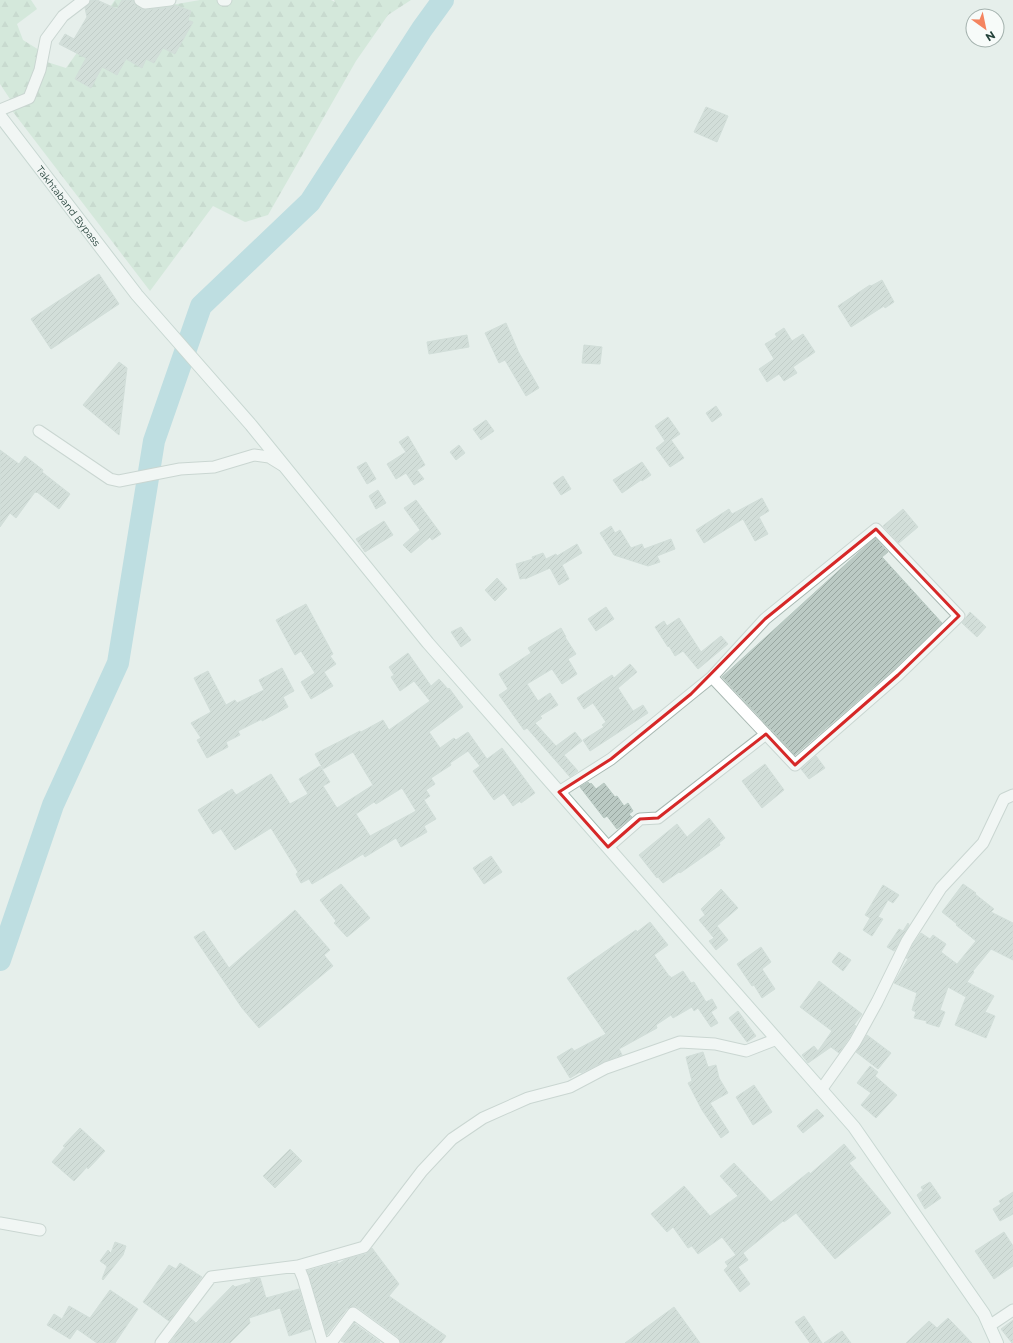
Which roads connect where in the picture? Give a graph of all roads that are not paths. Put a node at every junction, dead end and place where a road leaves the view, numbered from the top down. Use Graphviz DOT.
graph roads {
  1 [pos="84,0"];
  2 [pos="140,0"];
  3 [pos="170,0"];
  4 [pos="0,110"];
  5 [pos="0,116"];
  6 [pos="39,431"];
  7 [pos="285,467"];
  8 [pos="712,677"];
  9 [pos="766,734"];
  10 [pos="559,792"];
  11 [pos="1013,795"];
  12 [pos="608,847"];
  13 [pos="777,1039"];
  14 [pos="821,1090"];
  15 [pos="0,1223"];
  16 [pos="40,1230"];
  17 [pos="298,1266"];
  18 [pos="1013,1310"];
  19 [pos="989,1326"];
  20 [pos="161,1343"];
  21 [pos="327,1343"];
  22 [pos="394,1343"];
  23 [pos="997,1343"];
  1 -- 4 [label="street"];
  2 -- 3 [label="street"];
  5 -- 7 [label="main road, Takhtaband Bypass"];
  6 -- 7 [label="street"];
  7 -- 10 [label="main road, Takhtaband Bypass"];
  8 -- 9 [label="street"];
  8 -- 9 [label="street"];
  8 -- 10 [label="street"];
  9 -- 12 [label="street"];
  10 -- 12 [label="main road, Takhtaband Bypass"];
  11 -- 14 [label="street"];
  12 -- 13 [label="main road, Takhtaband Bypass"];
  13 -- 14 [label="main road, Takhtaband Bypass"];
  13 -- 17 [label="street"];
  14 -- 19 [label="main road, Takhtaband Bypass"];
  15 -- 16 [label="street"];
  17 -- 20 [label="street"];
  17 -- 21 [label="street"];
  18 -- 19 [label="street"];
  19 -- 23 [label="main road, Takhtaband Bypass"];
  21 -- 22 [label="street"];
}
